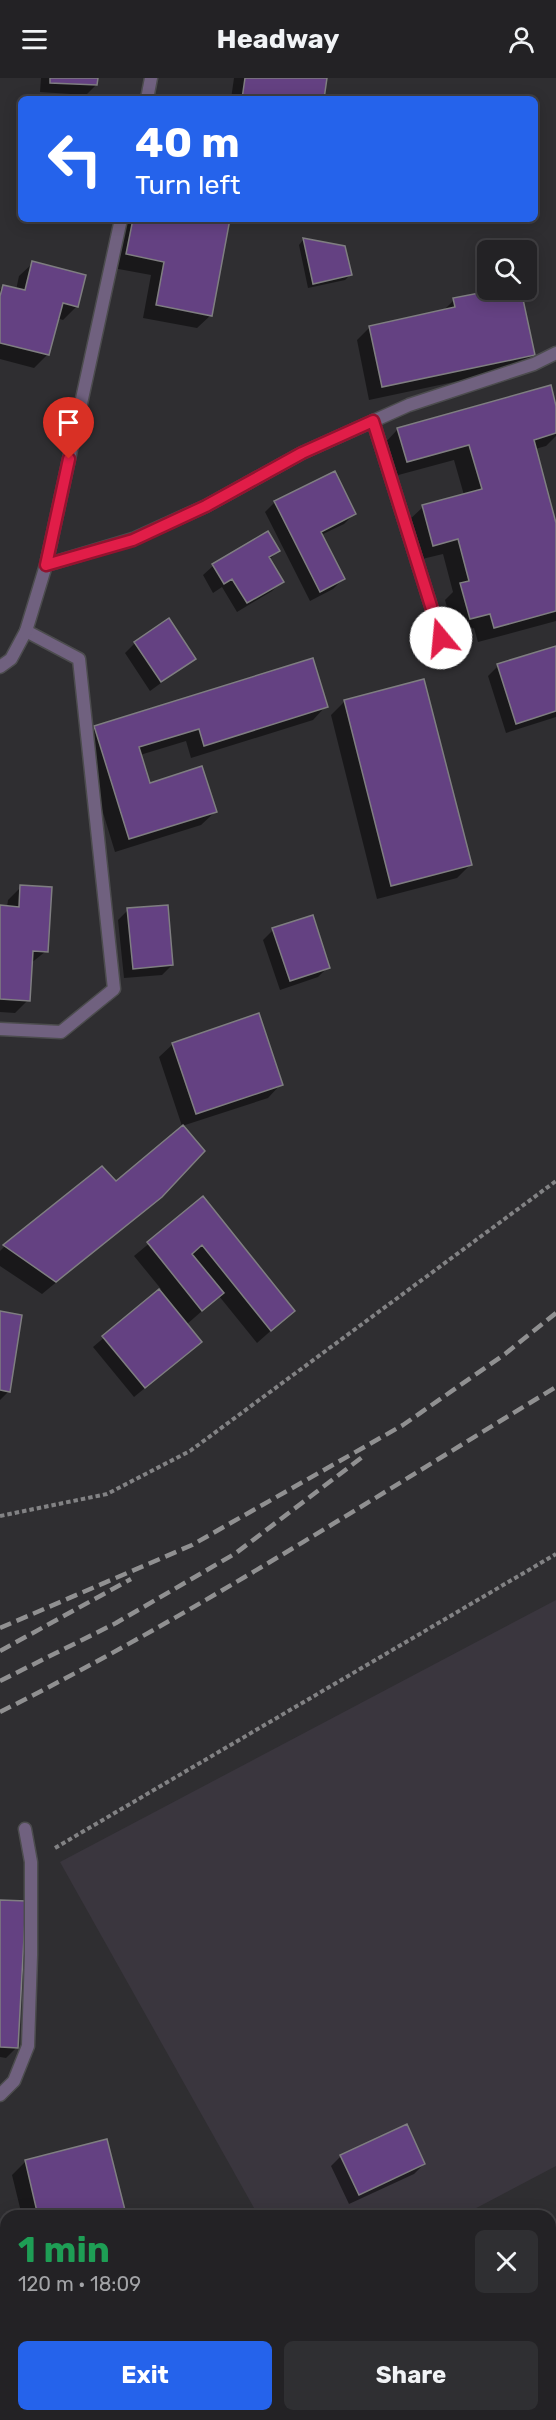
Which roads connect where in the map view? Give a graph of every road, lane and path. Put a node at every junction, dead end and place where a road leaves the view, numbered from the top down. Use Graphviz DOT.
graph roads {
  1 [pos="151,78"];
  2 [pos="148,96"];
  3 [pos="120,222"];
  4 [pos="556,353"];
  5 [pos="373,421"];
  6 [pos="46,565"];
  7 [pos="26,631"];
  8 [pos="441,638"];
  9 [pos="0,667"];
  10 [pos="0,1029"];
  11 [pos="556,1181"];
  12 [pos="0,1516"];
  13 [pos="556,1554"];
  14 [pos="25,1829"];
  15 [pos="31,1862"];
  16 [pos="0,2095"];
  1 -- 2 [label="street"];
  3 -- 6 [label="street"];
  4 -- 5 [label="street"];
  5 -- 6 [label="street"];
  5 -- 8 [label="street"];
  6 -- 7 [label="street"];
  7 -- 9 [label="street"];
  7 -- 10 [label="street"];
  11 -- 12 [label="path"];
  13 -- 15 [label="path"];
  14 -- 15 [label="street"];
  15 -- 16 [label="street"];
}
